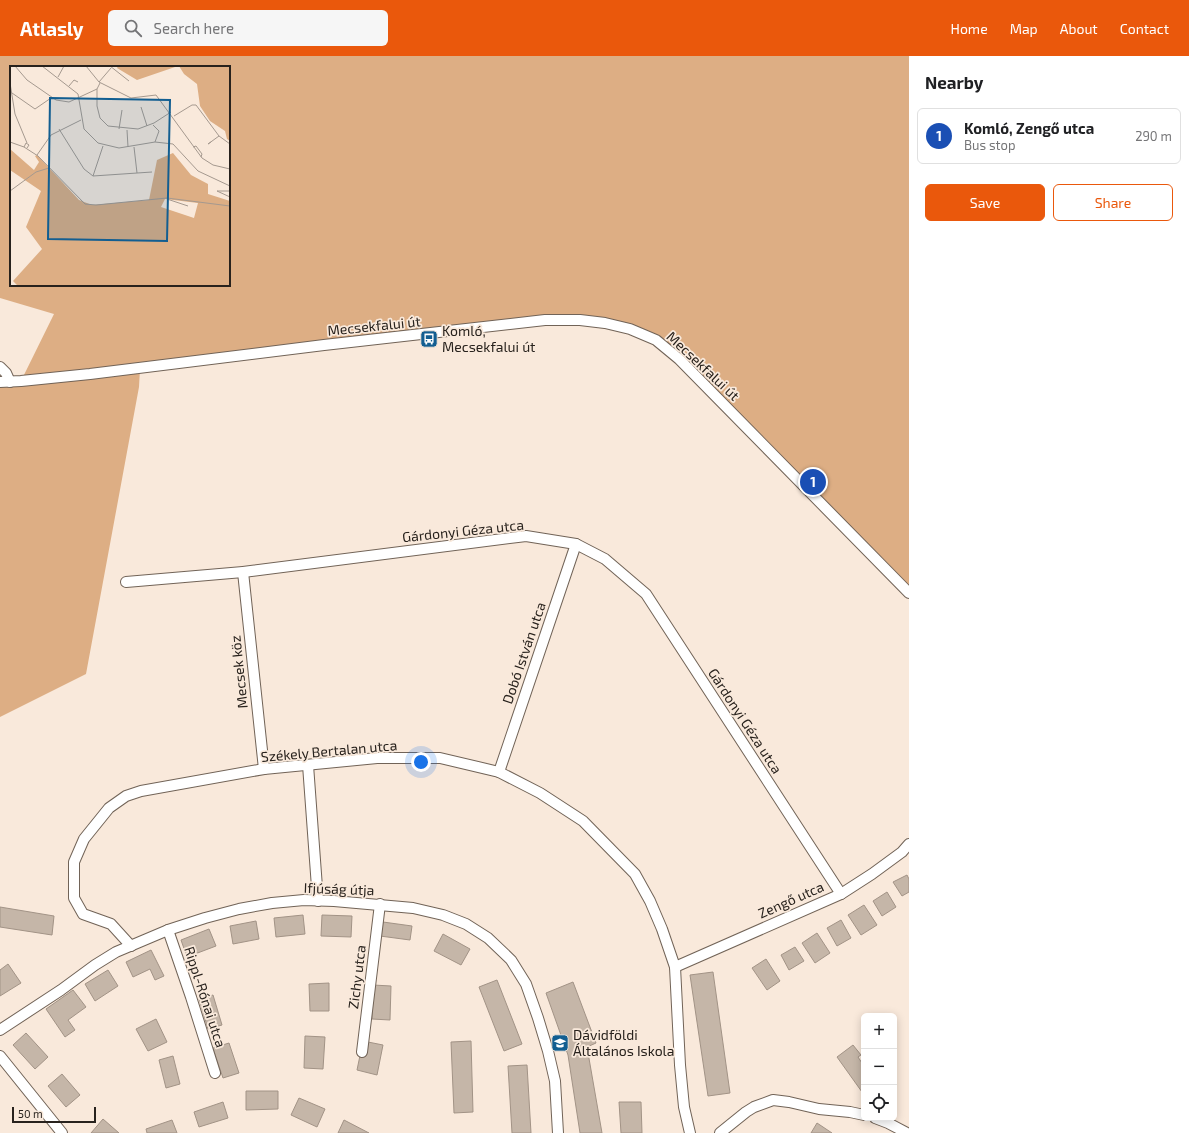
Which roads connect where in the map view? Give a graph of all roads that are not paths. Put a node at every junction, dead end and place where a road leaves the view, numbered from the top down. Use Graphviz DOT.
graph roads {
  1 [pos="0,367"];
  2 [pos="5,382"];
  3 [pos="576,544"];
  4 [pos="243,572"];
  5 [pos="126,582"];
  6 [pos="909,593"];
  7 [pos="308,765"];
  8 [pos="264,769"];
  9 [pos="499,772"];
  10 [pos="909,844"];
  11 [pos="841,894"];
  12 [pos="318,901"];
  13 [pos="380,904"];
  14 [pos="168,930"];
  15 [pos="131,946"];
  16 [pos="675,967"];
  17 [pos="0,1030"];
  18 [pos="362,1052"];
  19 [pos="0,1056"];
  20 [pos="215,1073"];
  21 [pos="861,1114"];
  22 [pos="883,1121"];
  23 [pos="906,1129"];
  24 [pos="62,1133"];
  25 [pos="558,1133"];
  26 [pos="690,1133"];
  27 [pos="720,1133"];
  1 -- 2 [label="street"];
  2 -- 6 [label="street, Mecsekfalui út"];
  3 -- 4 [label="street, Gárdonyi Géza utca"];
  3 -- 9 [label="street, Dobó István utca"];
  3 -- 11 [label="street, Gárdonyi Géza utca"];
  4 -- 5 [label="street, Gárdonyi Géza utca"];
  4 -- 8 [label="street, Mecsek köz"];
  7 -- 8 [label="street, Székely Bertalan utca"];
  7 -- 9 [label="street, Székely Bertalan utca"];
  7 -- 12 [label="street"];
  8 -- 15 [label="street, Székely Bertalan utca"];
  9 -- 16 [label="street, Székely Bertalan utca"];
  10 -- 11 [label="street, Zengő utca"];
  11 -- 16 [label="street, Zengő utca"];
  12 -- 13 [label="street, Ifjúság útja"];
  12 -- 14 [label="street, Ifjúság útja"];
  13 -- 18 [label="street, Zichy utca"];
  13 -- 25 [label="street, Ifjúság útja"];
  14 -- 15 [label="street, Ifjúság útja"];
  14 -- 20 [label="street, Rippl-Rónai utca"];
  15 -- 17 [label="street, Ifjúság útja"];
  16 -- 26 [label="street, Székely Bertalan utca"];
  19 -- 24 [label="street"];
  21 -- 27 [label="street"];
  22 -- 23 [label="street"];
}
